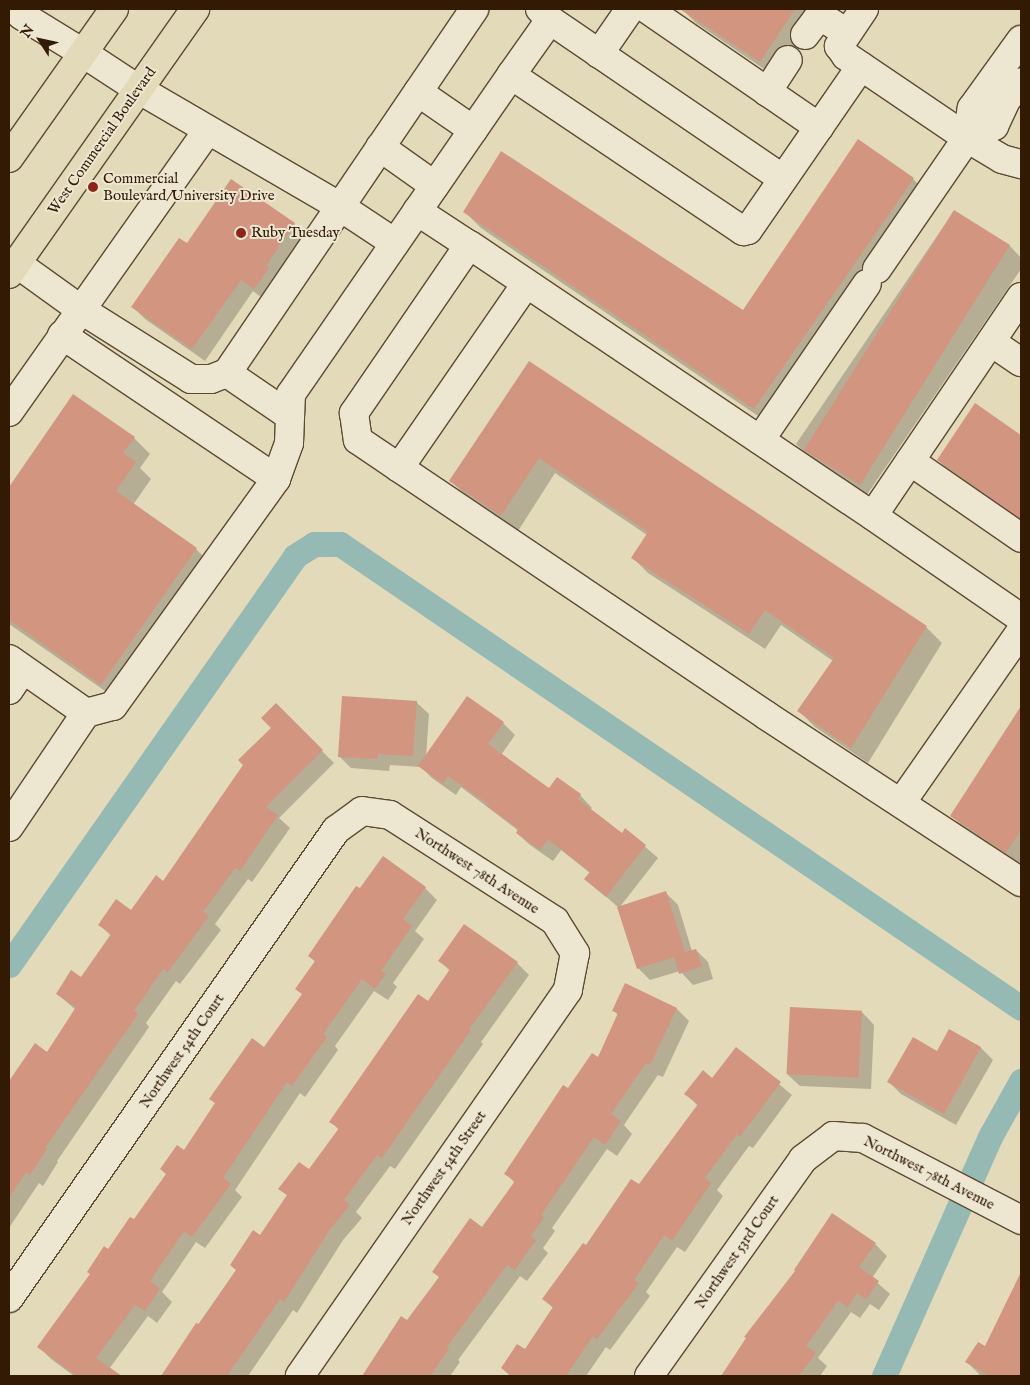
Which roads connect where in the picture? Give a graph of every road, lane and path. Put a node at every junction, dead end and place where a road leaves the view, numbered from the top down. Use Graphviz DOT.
graph roads {
  1 [pos="114,9"];
  2 [pos="195,9"];
  3 [pos="474,9"];
  4 [pos="630,9"];
  5 [pos="647,9"];
  6 [pos="864,9"];
  7 [pos="19,11"];
  8 [pos="545,14"];
  9 [pos="847,33"];
  10 [pos="805,35"];
  11 [pos="1021,40"];
  12 [pos="83,53"];
  13 [pos="599,54"];
  14 [pos="788,60"];
  15 [pos="861,66"];
  16 [pos="511,76"];
  17 [pos="1021,82"];
  18 [pos="138,90"];
  19 [pos="418,92"];
  20 [pos="767,92"];
  21 [pos="819,127"];
  22 [pos="208,130"];
  23 [pos="473,130"];
  24 [pos="967,138"];
  25 [pos="380,147"];
  26 [pos="9,158"];
  27 [pos="1021,164"];
  28 [pos="783,179"];
  29 [pos="435,186"];
  30 [pos="339,206"];
  31 [pos="417,211"];
  32 [pos="395,243"];
  33 [pos="468,245"];
  34 [pos="12,268"];
  35 [pos="526,284"];
  36 [pos="1021,298"];
  37 [pos="80,309"];
  38 [pos="62,335"];
  39 [pos="991,342"];
  40 [pos="1021,362"];
  41 [pos="227,373"];
  42 [pos="9,412"];
  43 [pos="290,416"];
  44 [pos="760,440"];
  45 [pos="910,461"];
  46 [pos="399,468"];
  47 [pos="276,479"];
  48 [pos="873,516"];
  49 [pos="1021,538"];
  50 [pos="1021,618"];
  51 [pos="1021,631"];
  52 [pos="14,673"];
  53 [pos="86,713"];
  54 [pos="901,804"];
  55 [pos="362,811"];
  56 [pos="9,827"];
  57 [pos="1021,882"];
  58 [pos="575,954"];
  59 [pos="833,1136"];
  60 [pos="1021,1220"];
  61 [pos="9,1298"];
  62 [pos="300,1376"];
  63 [pos="649,1376"];
  1 -- 12 [label="highway"];
  2 -- 18 [label="highway, West Commercial Boulevard"];
  3 -- 19 [label="street"];
  4 -- 13 [label="street"];
  5 -- 20 [label="street"];
  6 -- 9 [label="street"];
  7 -- 12 [label="street"];
  8 -- 13 [label="street"];
  8 -- 16 [label="street"];
  9 -- 10 [label="street"];
  9 -- 15 [label="street"];
  11 -- 24 [label="street"];
  12 -- 18 [label="street"];
  12 -- 26 [label="highway"];
  13 -- 28 [label="street"];
  14 -- 20 [label="street"];
  15 -- 21 [label="street"];
  15 -- 24 [label="street"];
  16 -- 23 [label="street"];
  16 -- 28 [label="street"];
  17 -- 24 [label="street"];
  18 -- 22 [label="street"];
  18 -- 34 [label="highway, West Commercial Boulevard"];
  19 -- 23 [label="street"];
  19 -- 25 [label="street"];
  20 -- 21 [label="street"];
  21 -- 28 [label="street"];
  22 -- 30 [label="street"];
  22 -- 37 [label="street"];
  23 -- 29 [label="street"];
  24 -- 27 [label="street"];
  24 -- 44 [label="street"];
  25 -- 29 [label="street"];
  25 -- 30 [label="street"];
  29 -- 31 [label="street"];
  30 -- 32 [label="street"];
  30 -- 41 [label="street"];
  31 -- 32 [label="street"];
  31 -- 33 [label="street"];
  32 -- 43 [label="street"];
  33 -- 35 [label="street"];
  33 -- 46 [label="street"];
  34 -- 37 [label="street"];
  35 -- 44 [label="street"];
  35 -- 46 [label="street"];
  36 -- 39 [label="street"];
  37 -- 38 [label="street"];
  37 -- 41 [label="street"];
  38 -- 42 [label="street"];
  38 -- 47 [label="street"];
  39 -- 40 [label="street"];
  39 -- 45 [label="street"];
  41 -- 43 [label="street"];
  43 -- 47 [label="street"];
  44 -- 48 [label="street"];
  45 -- 48 [label="street"];
  45 -- 49 [label="street"];
  46 -- 54 [label="street"];
  47 -- 53 [label="street"];
  48 -- 50 [label="street"];
  51 -- 54 [label="street"];
  52 -- 53 [label="street"];
  53 -- 56 [label="street"];
  54 -- 57 [label="street"];
  55 -- 58 [label="street, Northwest 78th Avenue"];
  55 -- 61 [label="street, Northwest 54th Court"];
  58 -- 62 [label="street, Northwest 54th Street"];
  59 -- 60 [label="street, Northwest 78th Avenue"];
  59 -- 63 [label="street, Northwest 53rd Court"];
}
